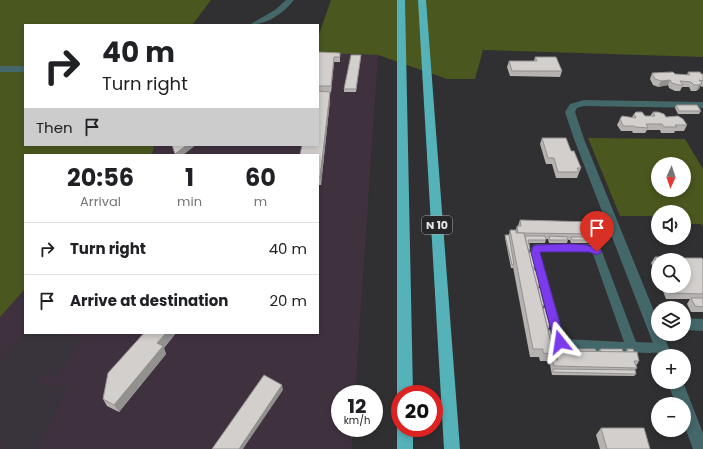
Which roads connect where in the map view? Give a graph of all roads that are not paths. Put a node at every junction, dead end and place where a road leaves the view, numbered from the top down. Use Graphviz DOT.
graph roads {
  1 [pos="290,0"];
  2 [pos="401,0"];
  3 [pos="422,0"];
  4 [pos="255,24"];
  5 [pos="0,69"];
  6 [pos="24,69"];
  7 [pos="703,105"];
  8 [pos="651,314"];
  9 [pos="691,324"];
  10 [pos="703,325"];
  11 [pos="632,347"];
  12 [pos="651,350"];
  13 [pos="405,385"];
  14 [pos="691,423"];
  15 [pos="405,437"];
  16 [pos="405,449"];
  17 [pos="452,449"];
  18 [pos="701,449"];
  1 -- 4 [label="street"];
  2 -- 13 [label="highway"];
  3 -- 17 [label="highway, N 10"];
  5 -- 6 [label="street"];
  7 -- 8 [label="street"];
  9 -- 10 [label="street"];
  11 -- 11 [label="lane"];
  11 -- 12 [label="lane"];
  14 -- 18 [label="street"];
  15 -- 16 [label="highway"];
}
